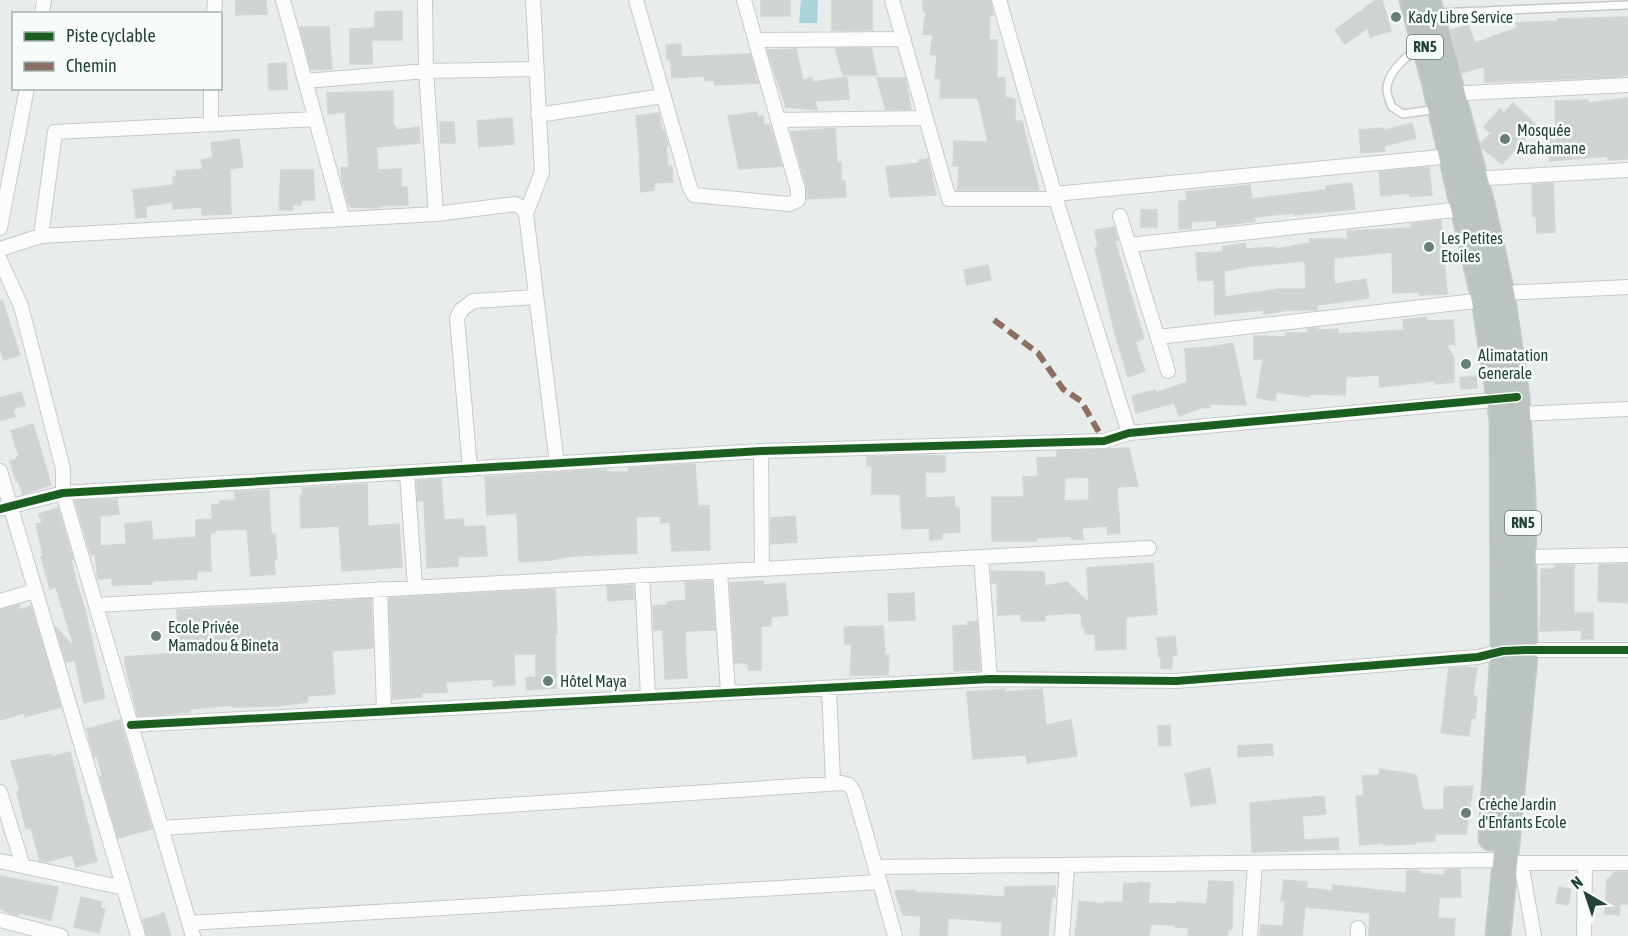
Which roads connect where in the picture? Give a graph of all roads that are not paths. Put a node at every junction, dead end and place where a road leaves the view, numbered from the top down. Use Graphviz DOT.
graph roads {
  1 [pos="283,0"];
  2 [pos="425,0"];
  3 [pos="533,0"];
  4 [pos="636,0"];
  5 [pos="744,0"];
  6 [pos="892,0"];
  7 [pos="999,0"];
  8 [pos="1412,0"];
  9 [pos="1628,5"];
  10 [pos="1430,7"];
  11 [pos="904,39"];
  12 [pos="756,40"];
  13 [pos="1424,44"];
  14 [pos="535,69"];
  15 [pos="426,71"];
  16 [pos="305,81"];
  17 [pos="1628,85"];
  18 [pos="27,90"];
  19 [pos="211,90"];
  20 [pos="663,96"];
  21 [pos="1444,99"];
  22 [pos="538,115"];
  23 [pos="926,118"];
  24 [pos="315,119"];
  25 [pos="777,120"];
  26 [pos="211,124"];
  27 [pos="1628,170"];
  28 [pos="1461,171"];
  29 [pos="1055,197"];
  30 [pos="1463,210"];
  31 [pos="436,214"];
  32 [pos="526,214"];
  33 [pos="1120,216"];
  34 [pos="343,219"];
  35 [pos="0,228"];
  36 [pos="41,236"];
  37 [pos="1129,245"];
  38 [pos="0,249"];
  39 [pos="0,260"];
  40 [pos="1628,287"];
  41 [pos="1493,296"];
  42 [pos="536,297"];
  43 [pos="1158,337"];
  44 [pos="1168,371"];
  45 [pos="1511,403"];
  46 [pos="1628,409"];
  47 [pos="1129,433"];
  48 [pos="761,452"];
  49 [pos="557,464"];
  50 [pos="470,469"];
  51 [pos="0,471"];
  52 [pos="407,473"];
  53 [pos="63,493"];
  54 [pos="5,508"];
  55 [pos="1149,548"];
  56 [pos="1628,555"];
  57 [pos="981,557"];
  58 [pos="1523,557"];
  59 [pos="762,568"];
  60 [pos="720,571"];
  61 [pos="642,575"];
  62 [pos="415,587"];
  63 [pos="380,589"];
  64 [pos="35,591"];
  65 [pos="0,601"];
  66 [pos="96,605"];
  67 [pos="1514,650"];
  68 [pos="1628,650"];
  69 [pos="990,679"];
  70 [pos="829,688"];
  71 [pos="728,693"];
  72 [pos="648,697"];
  73 [pos="384,711"];
  74 [pos="131,725"];
  75 [pos="832,782"];
  76 [pos="0,792"];
  77 [pos="162,828"];
  78 [pos="0,861"];
  79 [pos="1505,862"];
  80 [pos="1255,863"];
  81 [pos="1585,863"];
  82 [pos="1628,863"];
  83 [pos="23,866"];
  84 [pos="1067,866"];
  85 [pos="875,867"];
  86 [pos="879,882"];
  87 [pos="123,888"];
  88 [pos="0,920"];
  89 [pos="191,929"];
  90 [pos="61,936"];
  91 [pos="138,936"];
  92 [pos="894,936"];
  93 [pos="1062,936"];
  94 [pos="1250,936"];
  95 [pos="1483,936"];
  96 [pos="1498,936"];
  97 [pos="1534,936"];
  98 [pos="1584,936"];
  1 -- 16 [label="street"];
  2 -- 15 [label="street"];
  3 -- 14 [label="street"];
  4 -- 20 [label="street"];
  5 -- 12 [label="street"];
  6 -- 11 [label="street"];
  7 -- 29 [label="street"];
  8 -- 13 [label="highway, RN5"];
  9 -- 10 [label="lane"];
  10 -- 21 [label="highway, RN5"];
  11 -- 12 [label="street"];
  11 -- 23 [label="street"];
  12 -- 25 [label="street"];
  13 -- 21 [label="highway, RN5"];
  13 -- 21 [label="lane"];
  14 -- 15 [label="street"];
  14 -- 22 [label="street"];
  15 -- 16 [label="street"];
  15 -- 31 [label="street"];
  16 -- 24 [label="street"];
  17 -- 21 [label="street"];
  18 -- 35 [label="street"];
  19 -- 26 [label="street"];
  20 -- 22 [label="street"];
  20 -- 25 [label="street"];
  21 -- 28 [label="highway, RN5"];
  21 -- 28 [label="highway, RN5"];
  22 -- 32 [label="street"];
  23 -- 25 [label="street"];
  23 -- 29 [label="street"];
  24 -- 26 [label="street"];
  24 -- 34 [label="street"];
  26 -- 36 [label="street"];
  27 -- 28 [label="street"];
  28 -- 29 [label="street"];
  28 -- 30 [label="highway, RN5"];
  28 -- 41 [label="highway, RN5"];
  29 -- 47 [label="street"];
  30 -- 37 [label="street"];
  30 -- 41 [label="highway, RN5"];
  31 -- 32 [label="street"];
  31 -- 34 [label="street"];
  32 -- 42 [label="street"];
  33 -- 37 [label="street"];
  34 -- 36 [label="street"];
  36 -- 38 [label="street"];
  37 -- 43 [label="street"];
  39 -- 53 [label="street"];
  40 -- 41 [label="street"];
  41 -- 43 [label="street"];
  41 -- 45 [label="highway, RN5"];
  42 -- 49 [label="street"];
  42 -- 50 [label="street"];
  43 -- 44 [label="street"];
  45 -- 46 [label="street"];
  45 -- 47 [label="street"];
  45 -- 58 [label="highway, RN5"];
  45 -- 67 [label="highway, RN5"];
  47 -- 48 [label="street"];
  48 -- 49 [label="street"];
  48 -- 59 [label="street"];
  49 -- 50 [label="street"];
  50 -- 52 [label="street"];
  51 -- 54 [label="street"];
  52 -- 53 [label="street"];
  52 -- 62 [label="street"];
  53 -- 54 [label="street"];
  53 -- 66 [label="street"];
  54 -- 64 [label="street"];
  55 -- 57 [label="street"];
  56 -- 58 [label="street"];
  57 -- 59 [label="street"];
  57 -- 69 [label="street"];
  58 -- 67 [label="highway, RN5"];
  59 -- 60 [label="street"];
  60 -- 61 [label="street"];
  60 -- 71 [label="street"];
  61 -- 62 [label="street"];
  61 -- 72 [label="street"];
  62 -- 63 [label="street"];
  63 -- 66 [label="street"];
  63 -- 73 [label="street"];
  64 -- 65 [label="street"];
  64 -- 87 [label="street"];
  66 -- 74 [label="street"];
  67 -- 68 [label="street"];
  67 -- 69 [label="street"];
  67 -- 79 [label="highway, RN5"];
  69 -- 70 [label="street"];
  70 -- 71 [label="street"];
  70 -- 75 [label="street"];
  71 -- 72 [label="street"];
  72 -- 73 [label="street"];
  73 -- 74 [label="street"];
  74 -- 77 [label="street"];
  75 -- 77 [label="street"];
  75 -- 85 [label="street"];
  76 -- 83 [label="street"];
  77 -- 89 [label="street"];
  78 -- 83 [label="street"];
  79 -- 80 [label="street"];
  79 -- 81 [label="street"];
  79 -- 95 [label="highway, RN5"];
  79 -- 96 [label="highway, RN5"];
  79 -- 97 [label="street"];
  80 -- 84 [label="street"];
  80 -- 94 [label="street"];
  81 -- 82 [label="street"];
  81 -- 98 [label="street"];
  83 -- 87 [label="street"];
  84 -- 85 [label="street"];
  84 -- 93 [label="street"];
  85 -- 86 [label="street"];
  86 -- 89 [label="street"];
  86 -- 92 [label="street"];
  87 -- 91 [label="street"];
  88 -- 90 [label="street"];
}
